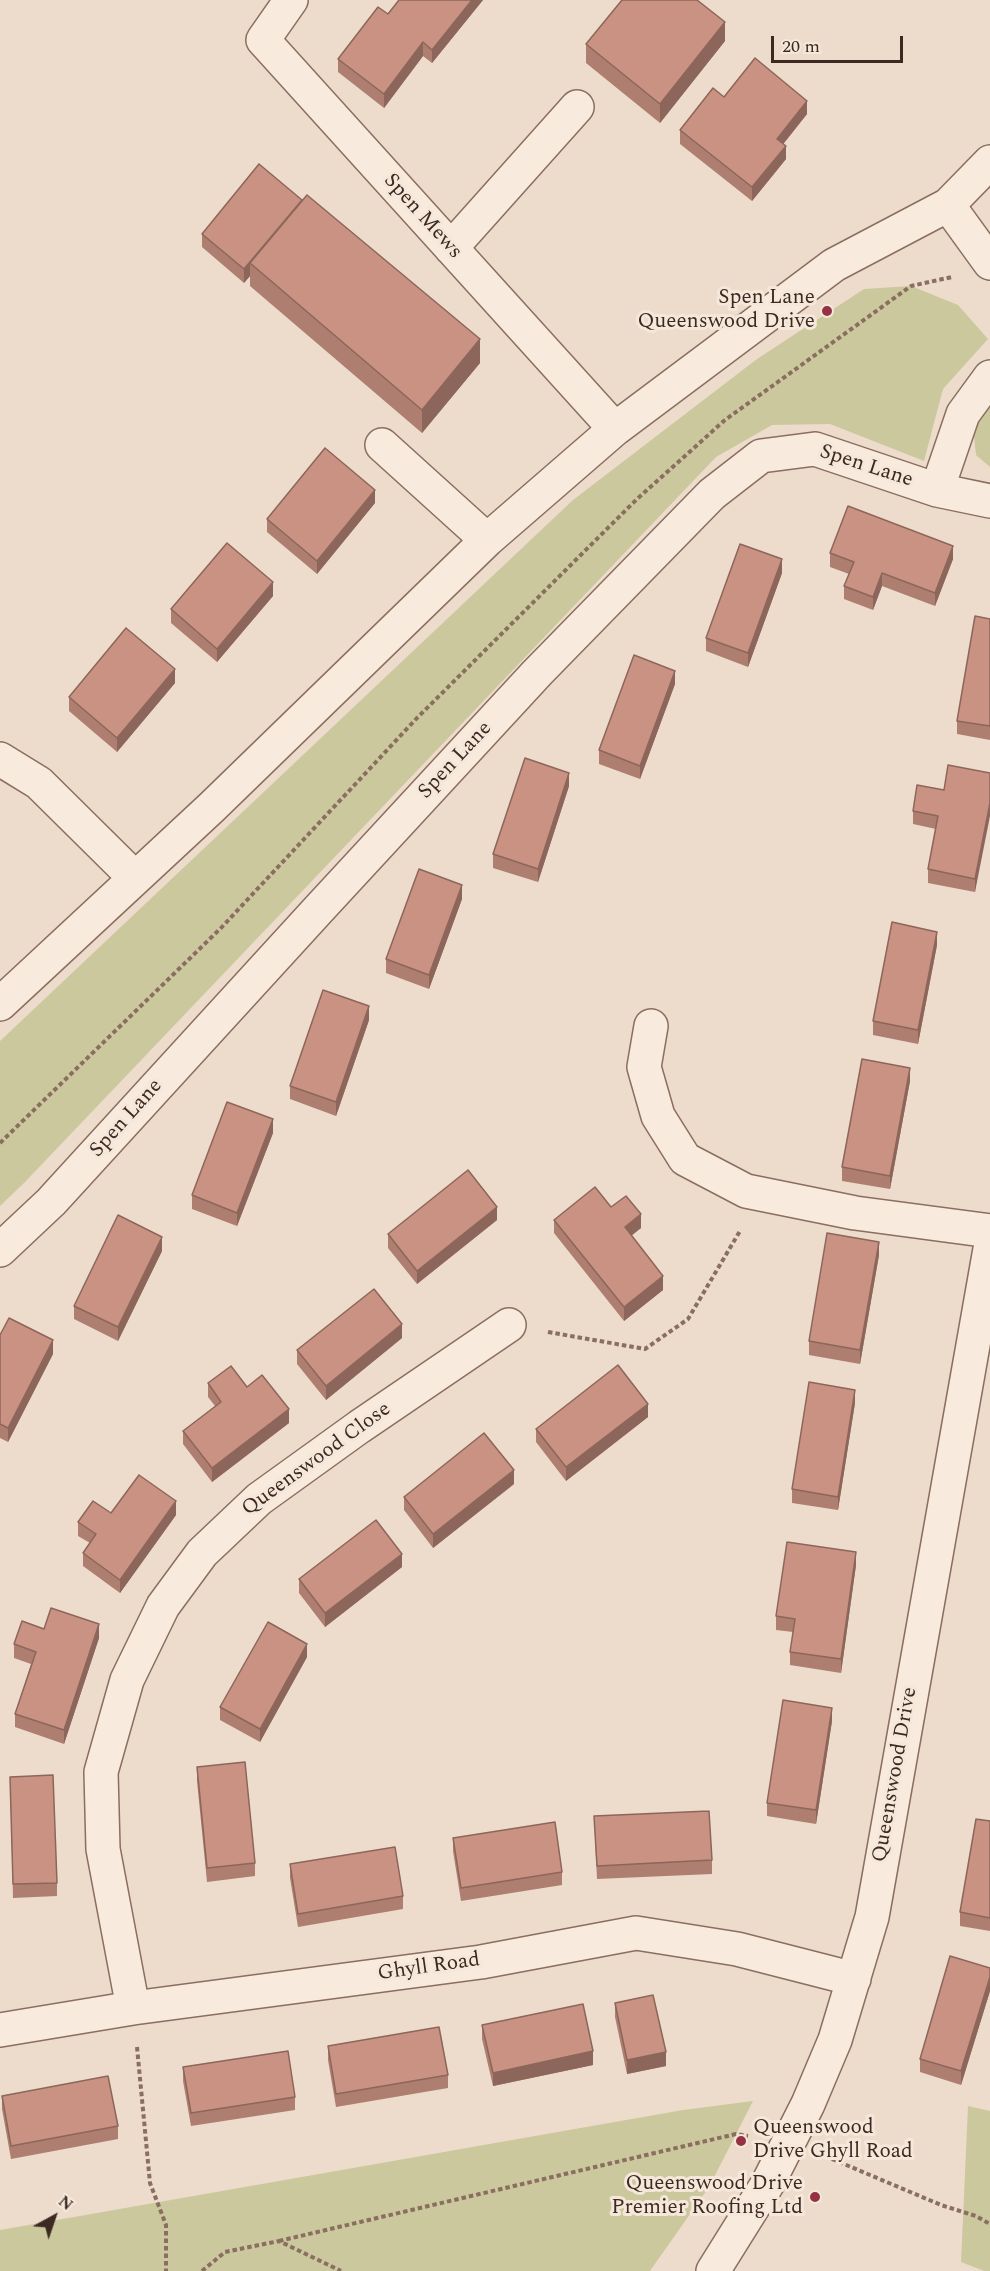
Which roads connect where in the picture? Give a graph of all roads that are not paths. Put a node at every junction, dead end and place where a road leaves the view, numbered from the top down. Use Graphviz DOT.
graph roads {
  1 [pos="291,0"];
  2 [pos="577,107"];
  3 [pos="990,162"];
  4 [pos="948,205"];
  5 [pos="451,248"];
  6 [pos="990,263"];
  7 [pos="990,377"];
  8 [pos="615,429"];
  9 [pos="382,446"];
  10 [pos="937,490"];
  11 [pos="990,501"];
  12 [pos="488,540"];
  13 [pos="0,759"];
  14 [pos="135,878"];
  15 [pos="0,1004"];
  16 [pos="651,1026"];
  17 [pos="990,1231"];
  18 [pos="990,1249"];
  19 [pos="0,1250"];
  20 [pos="509,1325"];
  21 [pos="854,1979"];
  22 [pos="133,2008"];
  23 [pos="0,2030"];
  24 [pos="713,2271"];
  1 -- 5 [label="street, Spen Mews"];
  2 -- 5 [label="street"];
  3 -- 4 [label="street"];
  4 -- 6 [label="street"];
  4 -- 8 [label="street"];
  5 -- 8 [label="street, Spen Mews"];
  7 -- 10 [label="street"];
  8 -- 12 [label="street"];
  9 -- 12 [label="street"];
  10 -- 11 [label="street, Spen Lane"];
  10 -- 19 [label="street, Spen Lane"];
  12 -- 14 [label="street"];
  13 -- 14 [label="street"];
  14 -- 15 [label="street"];
  16 -- 17 [label="street"];
  18 -- 21 [label="street, Queenswood Drive"];
  20 -- 22 [label="street, Queenswood Close"];
  21 -- 22 [label="street, Ghyll Road"];
  21 -- 24 [label="street, Queenswood Drive"];
  22 -- 23 [label="street, Ghyll Road"];
}
